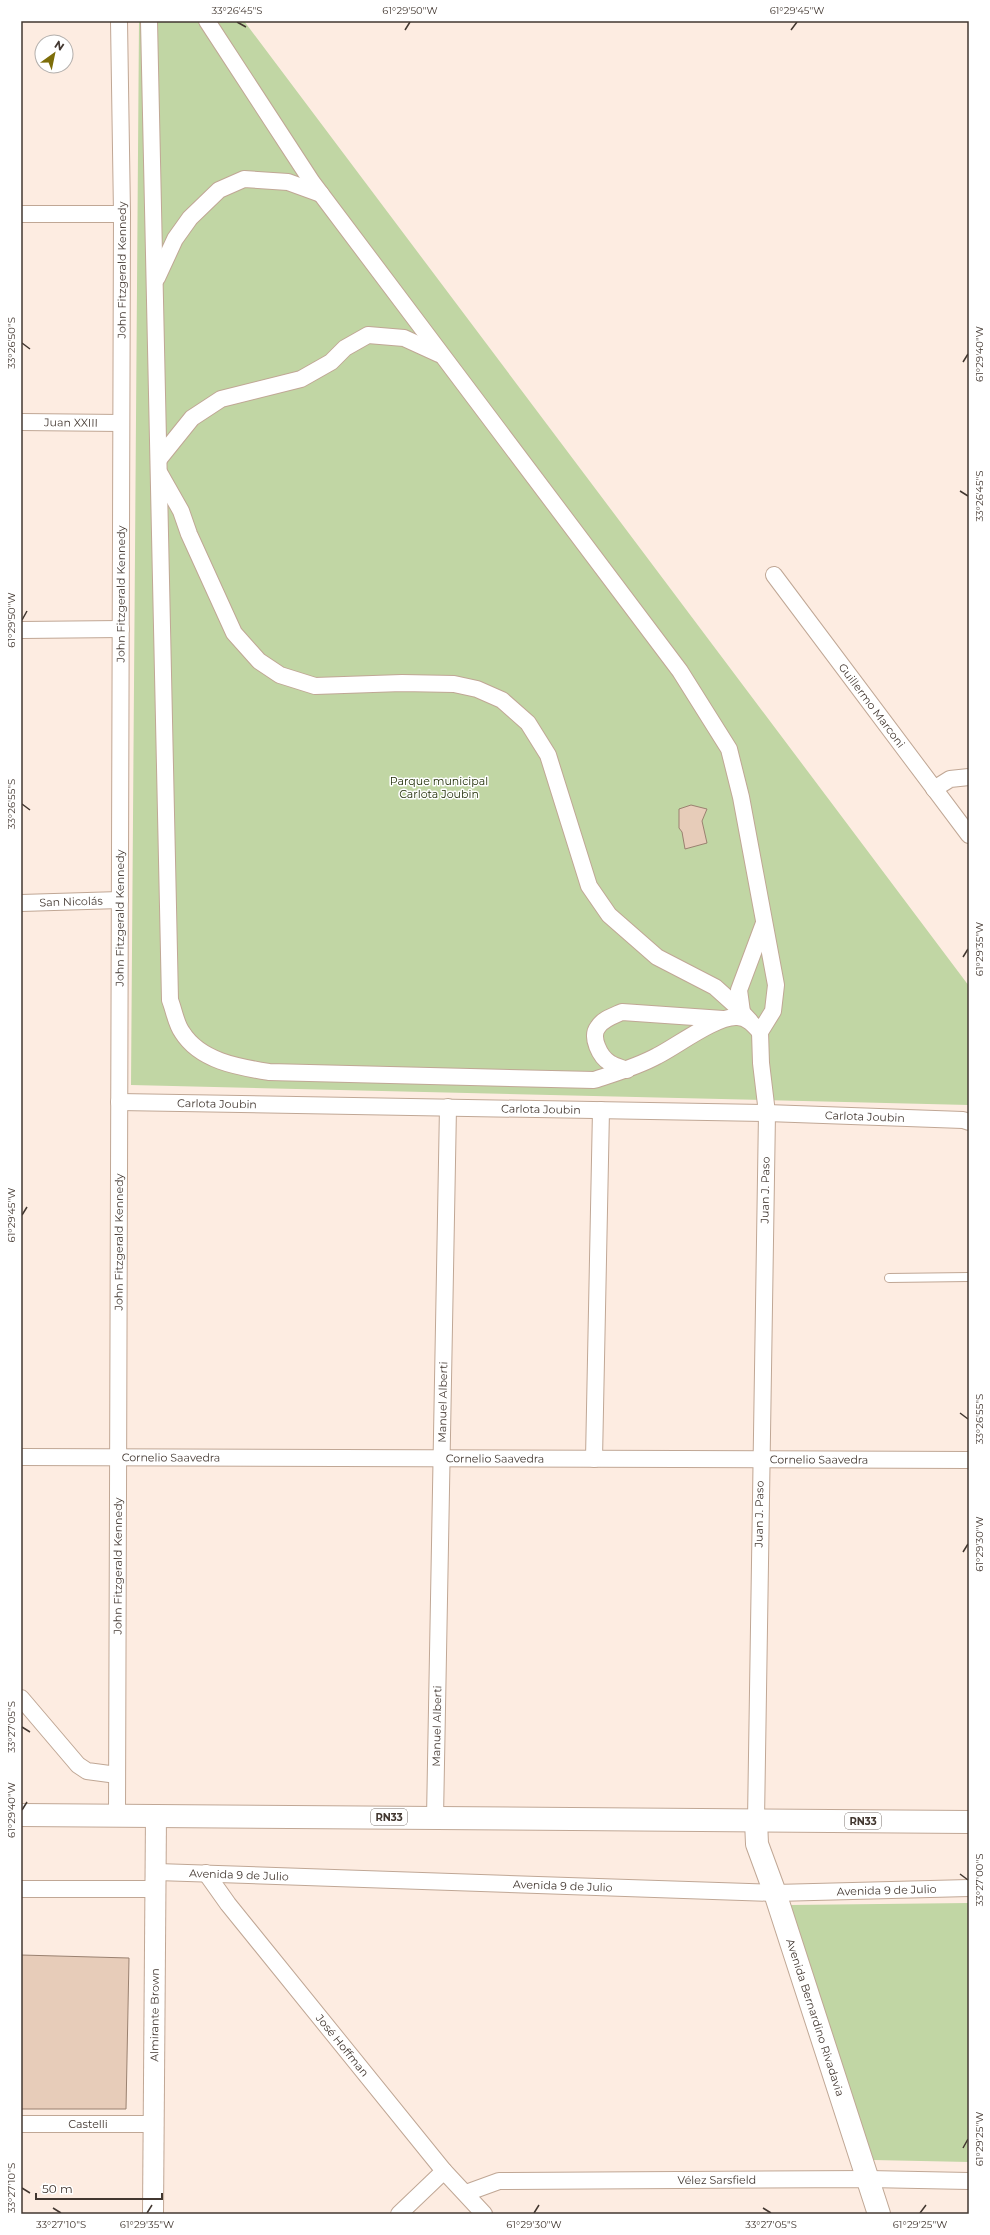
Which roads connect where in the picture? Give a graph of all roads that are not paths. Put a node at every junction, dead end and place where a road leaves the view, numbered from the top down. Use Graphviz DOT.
graph roads {
  1 [pos="119,21"];
  2 [pos="149,21"];
  3 [pos="206,21"];
  4 [pos="322,194"];
  5 [pos="21,214"];
  6 [pos="122,214"];
  7 [pos="155,282"];
  8 [pos="441,355"];
  9 [pos="21,422"];
  10 [pos="121,423"];
  11 [pos="159,466"];
  12 [pos="774,575"];
  13 [pos="121,629"];
  14 [pos="21,630"];
  15 [pos="969,778"];
  16 [pos="934,789"];
  17 [pos="969,835"];
  18 [pos="120,900"];
  19 [pos="21,903"];
  20 [pos="765,922"];
  21 [pos="725,1019"];
  22 [pos="751,1022"];
  23 [pos="627,1070"];
  24 [pos="119,1102"];
  25 [pos="448,1107"];
  26 [pos="601,1110"];
  27 [pos="767,1113"];
  28 [pos="966,1121"];
  29 [pos="969,1277"];
  30 [pos="889,1278"];
  31 [pos="21,1457"];
  32 [pos="118,1457"];
  33 [pos="441,1459"];
  34 [pos="594,1459"];
  35 [pos="760,1459"];
  36 [pos="969,1460"];
  37 [pos="21,1698"];
  38 [pos="117,1775"];
  39 [pos="21,1814"];
  40 [pos="117,1815"];
  41 [pos="156,1815"];
  42 [pos="435,1818"];
  43 [pos="756,1820"];
  44 [pos="969,1822"];
  45 [pos="206,1873"];
  46 [pos="157,1881"];
  47 [pos="969,1888"];
  48 [pos="21,1889"];
  49 [pos="775,1893"];
  50 [pos="21,2124"];
  51 [pos="154,2124"];
  52 [pos="444,2171"];
  53 [pos="868,2179"];
  54 [pos="969,2181"];
  55 [pos="466,2192"];
  56 [pos="153,2214"];
  57 [pos="399,2214"];
  58 [pos="484,2214"];
  59 [pos="879,2214"];
  1 -- 6 [label="street, John Fitzgerald Kennedy"];
  2 -- 7 [label="street"];
  3 -- 4 [label="street"];
  4 -- 7 [label="street"];
  4 -- 8 [label="street"];
  5 -- 6 [label="street"];
  6 -- 10 [label="street, John Fitzgerald Kennedy"];
  7 -- 11 [label="street"];
  8 -- 11 [label="street"];
  8 -- 20 [label="street"];
  9 -- 10 [label="street, Juan XXIII"];
  10 -- 13 [label="street, John Fitzgerald Kennedy"];
  11 -- 22 [label="street"];
  11 -- 23 [label="street"];
  12 -- 16 [label="street, Guillermo Marconi"];
  13 -- 14 [label="street"];
  13 -- 18 [label="street, John Fitzgerald Kennedy"];
  15 -- 16 [label="street"];
  16 -- 17 [label="street, Guillermo Marconi"];
  18 -- 19 [label="street, San Nicolás"];
  18 -- 24 [label="street, John Fitzgerald Kennedy"];
  20 -- 22 [label="street, Juan J. Paso"];
  20 -- 22 [label="street"];
  21 -- 22 [label="street"];
  21 -- 23 [label="street"];
  21 -- 23 [label="street"];
  22 -- 27 [label="street, Juan J. Paso"];
  24 -- 25 [label="street, Carlota Joubin"];
  24 -- 32 [label="street, John Fitzgerald Kennedy"];
  25 -- 26 [label="street, Carlota Joubin"];
  25 -- 33 [label="street, Manuel Alberti"];
  26 -- 27 [label="street, Carlota Joubin"];
  26 -- 34 [label="street"];
  27 -- 28 [label="street, Carlota Joubin"];
  27 -- 35 [label="street, Juan J. Paso"];
  29 -- 30 [label="lane"];
  31 -- 32 [label="street, Cornelio Saavedra"];
  32 -- 33 [label="street, Cornelio Saavedra"];
  32 -- 38 [label="street, John Fitzgerald Kennedy"];
  33 -- 34 [label="street, Cornelio Saavedra"];
  33 -- 42 [label="street, Manuel Alberti"];
  34 -- 35 [label="street, Cornelio Saavedra"];
  35 -- 36 [label="street, Cornelio Saavedra"];
  35 -- 43 [label="street, Juan J. Paso"];
  37 -- 38 [label="street"];
  38 -- 40 [label="street, John Fitzgerald Kennedy"];
  39 -- 40 [label="main road, RN33"];
  40 -- 41 [label="main road, RN33"];
  41 -- 42 [label="main road, RN33"];
  41 -- 46 [label="street, Almirante Brown"];
  42 -- 43 [label="main road, RN33"];
  43 -- 44 [label="main road, RN33"];
  43 -- 49 [label="main road, Avenida Bernardino Rivadavia"];
  45 -- 46 [label="street, Avenida 9 de Julio"];
  45 -- 49 [label="street, Avenida 9 de Julio"];
  45 -- 52 [label="street, José Hoffman"];
  46 -- 48 [label="street, Avenida 9 de Julio"];
  46 -- 51 [label="street, Almirante Brown"];
  47 -- 49 [label="street, Avenida 9 de Julio"];
  49 -- 53 [label="main road, Avenida Bernardino Rivadavia"];
  50 -- 51 [label="street, Castelli"];
  51 -- 56 [label="street, Almirante Brown"];
  52 -- 55 [label="street, José Hoffman"];
  52 -- 57 [label="street"];
  53 -- 54 [label="street, Vélez Sarsfield"];
  53 -- 55 [label="street, Vélez Sarsfield"];
  53 -- 59 [label="main road, Avenida Bernardino Rivadavia"];
  55 -- 58 [label="street, José Hoffman"];
}
